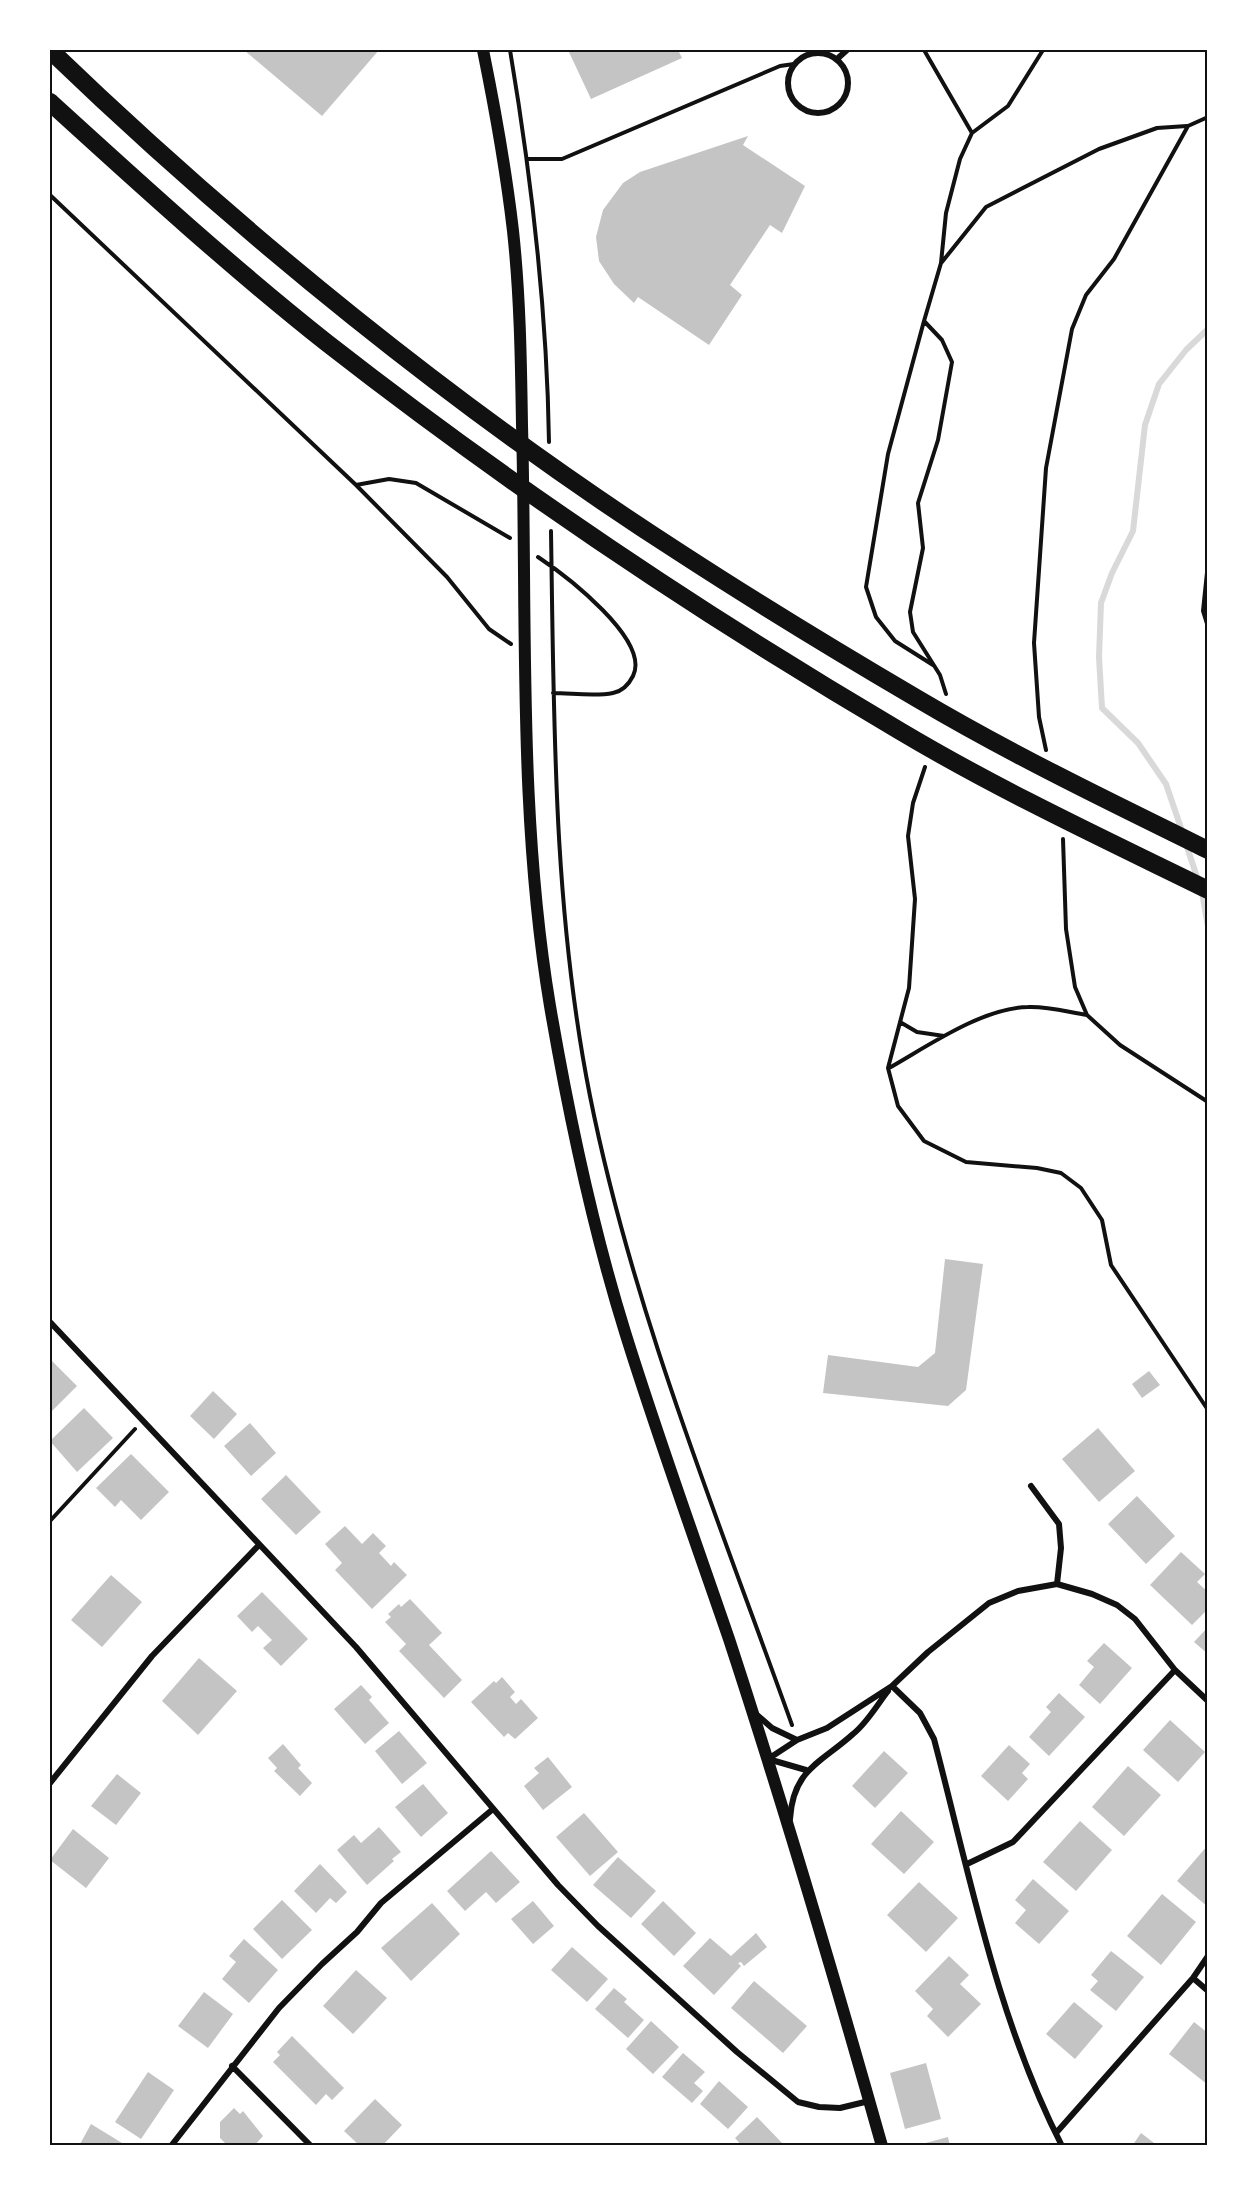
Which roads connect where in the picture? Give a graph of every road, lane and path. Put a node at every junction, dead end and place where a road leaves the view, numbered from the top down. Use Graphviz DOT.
graph roads {
  1 [pos="50,50"];
  2 [pos="483,50"];
  3 [pos="510,50"];
  4 [pos="847,50"];
  5 [pos="924,50"];
  6 [pos="837,59"];
  7 [pos="794,64"];
  8 [pos="50,102"];
  9 [pos="1208,117"];
  10 [pos="1188,126"];
  11 [pos="972,134"];
  12 [pos="528,159"];
  13 [pos="50,195"];
  14 [pos="941,263"];
  15 [pos="924,321"];
  16 [pos="548,378"];
  17 [pos="1208,563"];
  18 [pos="552,590"];
  19 [pos="1208,627"];
  20 [pos="526,654"];
  21 [pos="933,665"];
  22 [pos="1048,761"];
  23 [pos="1063,837"];
  24 [pos="1208,850"];
  25 [pos="1208,890"];
  26 [pos="1087,1015"];
  27 [pos="900,1022"];
  28 [pos="945,1036"];
  29 [pos="888,1068"];
  30 [pos="1208,1102"];
  31 [pos="50,1322"];
  32 [pos="137,1426"];
  33 [pos="1031,1486"];
  34 [pos="50,1521"];
  35 [pos="260,1545"];
  36 [pos="1056,1584"];
  37 [pos="1175,1670"];
  38 [pos="892,1686"];
  39 [pos="1208,1701"];
  40 [pos="751,1709"];
  41 [pos="792,1726"];
  42 [pos="797,1740"];
  43 [pos="767,1759"];
  44 [pos="806,1770"];
  45 [pos="50,1783"];
  46 [pos="493,1809"];
  47 [pos="790,1830"];
  48 [pos="967,1864"];
  49 [pos="1208,1956"];
  50 [pos="1193,1978"];
  51 [pos="1208,1991"];
  52 [pos="232,2066"];
  53 [pos="869,2101"];
  54 [pos="1056,2133"];
  55 [pos="171,2145"];
  56 [pos="311,2145"];
  57 [pos="882,2145"];
  58 [pos="1062,2145"];
  1 -- 24 [label="highway"];
  2 -- 20 [label="main road"];
  3 -- 12 [label="path"];
  4 -- 6 [label="street"];
  5 -- 11 [label="path"];
  6 -- 7 [label="street"];
  6 -- 7 [label="street"];
  7 -- 12 [label="path"];
  8 -- 25 [label="highway"];
  9 -- 10 [label="path"];
  10 -- 14 [label="path"];
  10 -- 22 [label="path"];
  12 -- 16 [label="path"];
  13 -- 20 [label="path"];
  15 -- 21 [label="path"];
  17 -- 19 [label="path"];
  18 -- 41 [label="path"];
  20 -- 40 [label="main road"];
  23 -- 26 [label="path"];
  26 -- 28 [label="path"];
  26 -- 30 [label="path"];
  27 -- 28 [label="path"];
  28 -- 29 [label="path"];
  31 -- 35 [label="street"];
  32 -- 34 [label="path"];
  33 -- 36 [label="street"];
  35 -- 45 [label="street"];
  35 -- 46 [label="street"];
  36 -- 37 [label="street"];
  36 -- 38 [label="street"];
  37 -- 39 [label="street"];
  37 -- 48 [label="street"];
  38 -- 42 [label="street"];
  38 -- 44 [label="street"];
  38 -- 48 [label="street"];
  40 -- 42 [label="street"];
  40 -- 43 [label="main road"];
  42 -- 43 [label="street"];
  43 -- 44 [label="street"];
  43 -- 47 [label="main road"];
  44 -- 47 [label="street"];
  46 -- 52 [label="street"];
  46 -- 53 [label="street"];
  47 -- 53 [label="main road"];
  48 -- 54 [label="street"];
  49 -- 50 [label="street"];
  50 -- 51 [label="street"];
  50 -- 54 [label="street"];
  52 -- 55 [label="street"];
  52 -- 56 [label="street"];
  53 -- 57 [label="main road"];
  54 -- 58 [label="street"];
}
